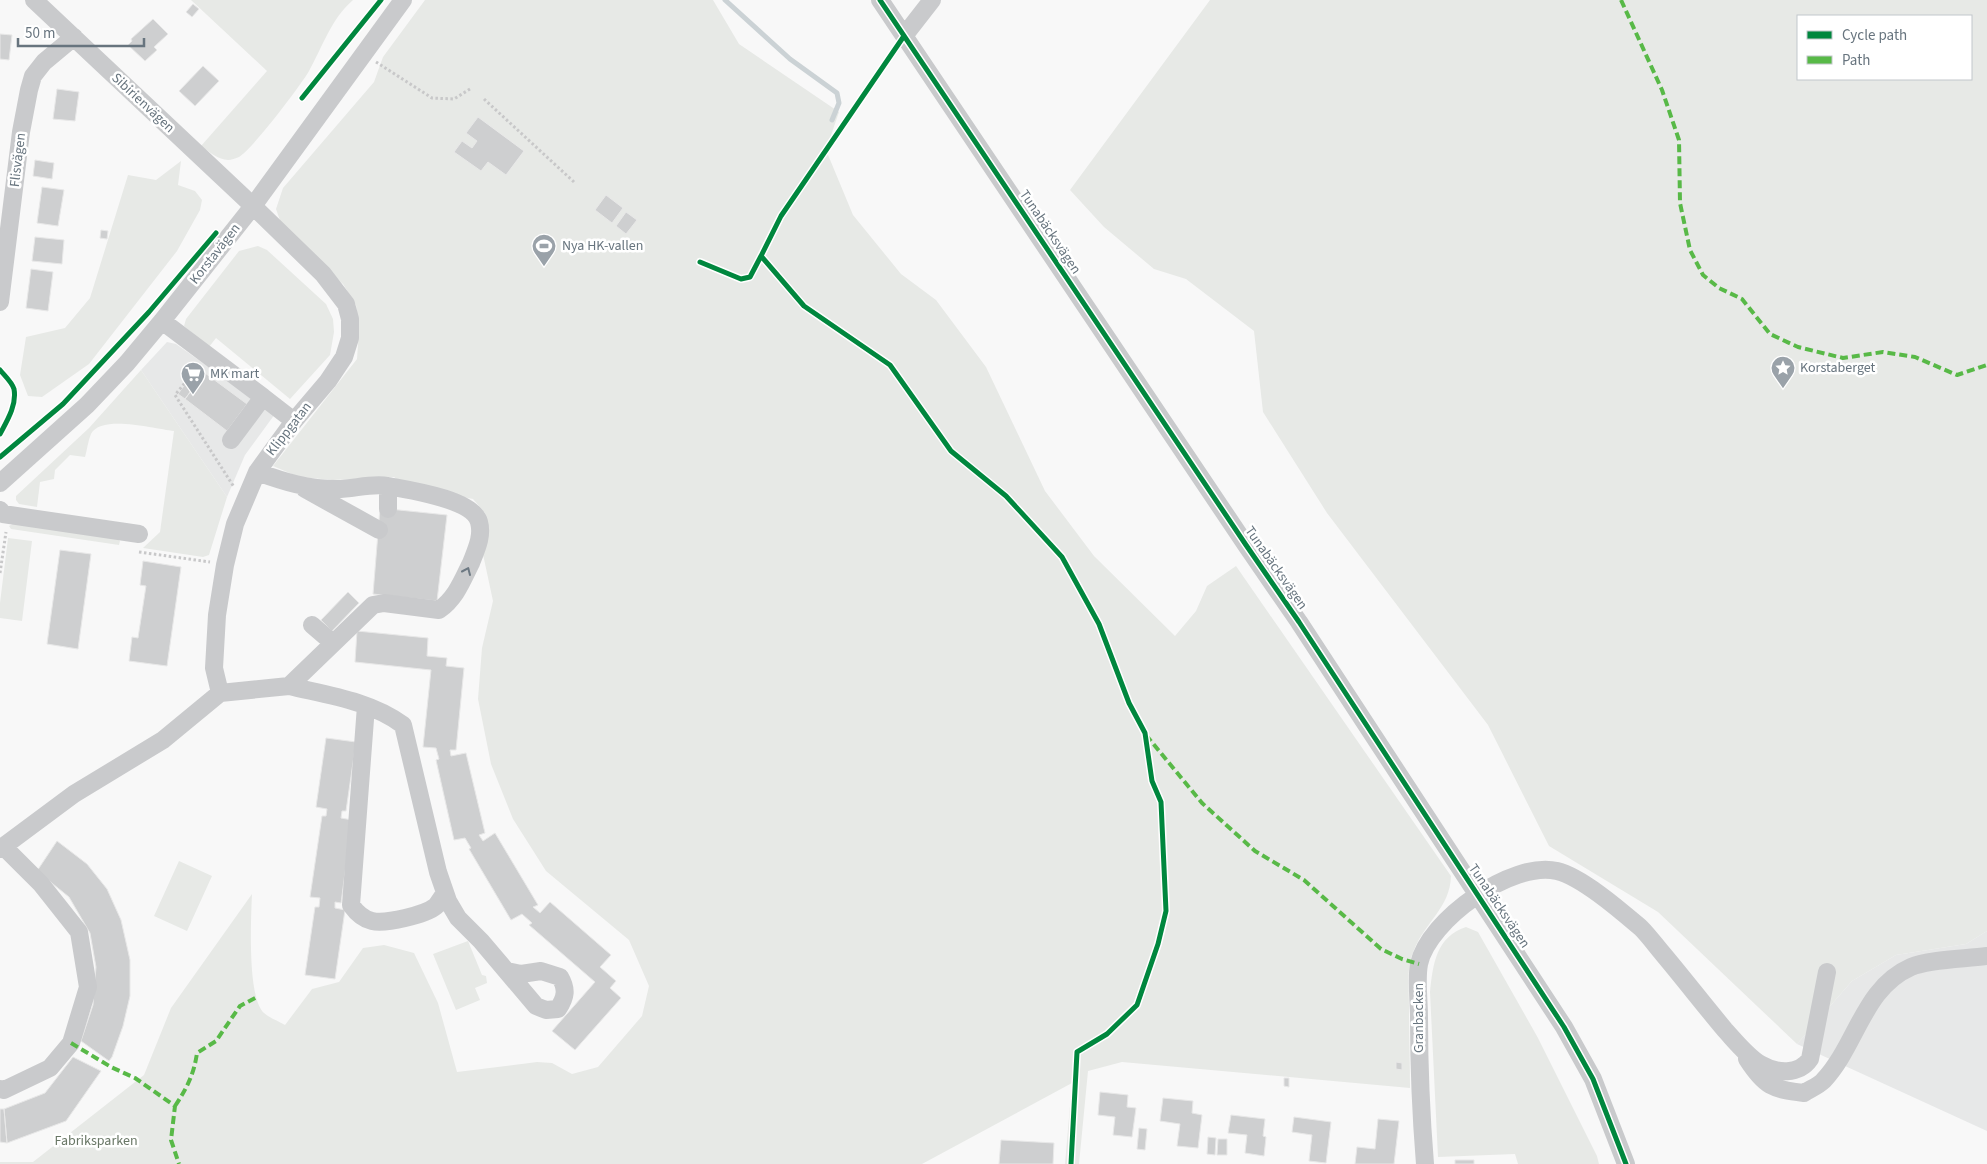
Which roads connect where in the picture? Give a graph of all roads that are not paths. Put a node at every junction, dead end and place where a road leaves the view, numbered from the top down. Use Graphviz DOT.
graph roads {
  1 [pos="34,0"];
  2 [pos="403,0"];
  3 [pos="880,0"];
  4 [pos="932,0"];
  5 [pos="904,36"];
  6 [pos="74,37"];
  7 [pos="253,206"];
  8 [pos="0,302"];
  9 [pos="162,321"];
  10 [pos="264,398"];
  11 [pos="294,421"];
  12 [pos="231,440"];
  13 [pos="257,472"];
  14 [pos="0,483"];
  15 [pos="298,486"];
  16 [pos="396,487"];
  17 [pos="388,509"];
  18 [pos="0,510"];
  19 [pos="379,530"];
  20 [pos="139,534"];
  21 [pos="312,625"];
  22 [pos="333,643"];
  23 [pos="289,686"];
  24 [pos="220,693"];
  25 [pos="366,706"];
  26 [pos="2,848"];
  27 [pos="445,894"];
  28 [pos="1477,894"];
  29 [pos="1987,956"];
  30 [pos="507,971"];
  31 [pos="1827,972"];
  32 [pos="1739,1046"];
  33 [pos="0,1089"];
  34 [pos="1425,1164"];
  35 [pos="1626,1164"];
  1 -- 6 [label="street, Sibirienvägen"];
  2 -- 7 [label="street, Korstavägen"];
  3 -- 5 [label="street, Tunabäcksvägen"];
  4 -- 5 [label="street"];
  5 -- 28 [label="street, Tunabäcksvägen"];
  6 -- 7 [label="street, Sibirienvägen"];
  6 -- 8 [label="street, Flisvägen"];
  7 -- 9 [label="street, Korstavägen"];
  7 -- 11 [label="street, Klippgatan"];
  9 -- 10 [label="street"];
  9 -- 14 [label="street, Korstavägen"];
  10 -- 11 [label="street"];
  10 -- 12 [label="street"];
  11 -- 13 [label="street, Klippgatan"];
  13 -- 15 [label="street"];
  13 -- 24 [label="street, Klippgatan"];
  15 -- 16 [label="street"];
  15 -- 19 [label="street"];
  16 -- 17 [label="street"];
  22 -- 16 [label="street, one-way"];
  18 -- 20 [label="street"];
  21 -- 22 [label="street"];
  22 -- 23 [label="street"];
  23 -- 24 [label="street"];
  23 -- 25 [label="street"];
  24 -- 26 [label="street"];
  25 -- 27 [label="street"];
  25 -- 27 [label="street"];
  26 -- 33 [label="street"];
  27 -- 30 [label="street"];
  28 -- 32 [label="street, Granbacken"];
  28 -- 34 [label="street, Granbacken"];
  28 -- 35 [label="street, Tunabäcksvägen"];
  29 -- 32 [label="street"];
  31 -- 32 [label="street"];
}
